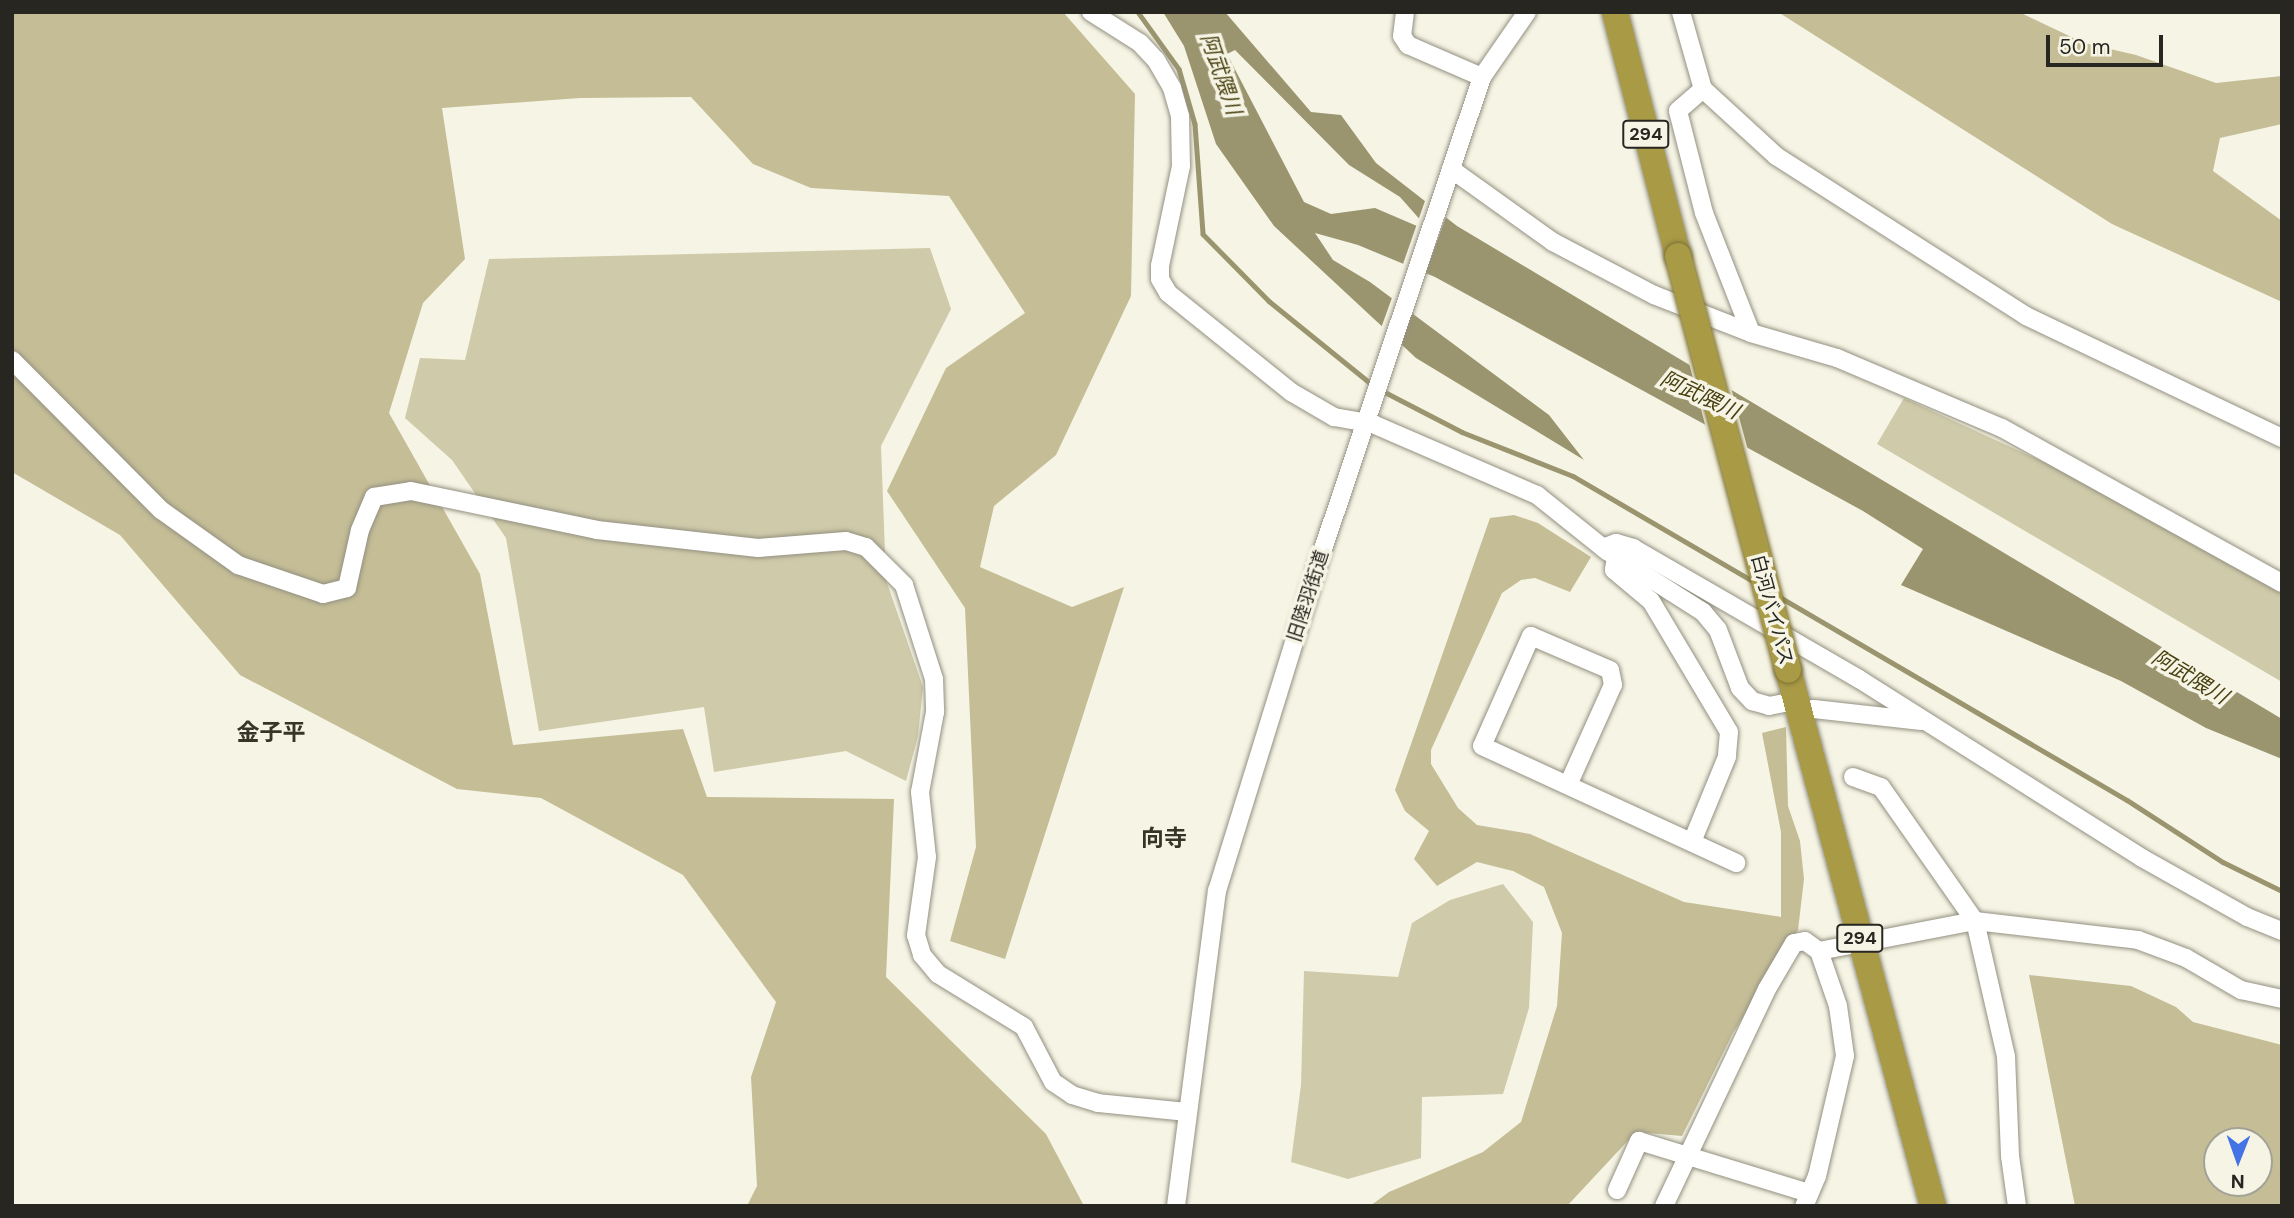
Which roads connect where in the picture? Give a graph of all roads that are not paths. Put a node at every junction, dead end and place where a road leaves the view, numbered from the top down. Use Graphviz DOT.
graph roads {
  1 [pos="1091,12"];
  2 [pos="1405,12"];
  3 [pos="1527,12"];
  4 [pos="1615,12"];
  5 [pos="1681,12"];
  6 [pos="1482,76"];
  7 [pos="1703,89"];
  8 [pos="1450,172"];
  9 [pos="1751,333"];
  10 [pos="12,360"];
  11 [pos="1366,416"];
  12 [pos="2282,438"];
  13 [pos="1609,552"];
  14 [pos="2282,583"];
  15 [pos="1796,707"];
  16 [pos="1928,721"];
  17 [pos="1853,777"];
  18 [pos="1568,785"];
  19 [pos="1692,842"];
  20 [pos="1736,863"];
  21 [pos="1975,921"];
  22 [pos="2282,931"];
  23 [pos="1861,941"];
  24 [pos="1819,951"];
  25 [pos="2282,999"];
  26 [pos="1186,1112"];
  27 [pos="1688,1158"];
  28 [pos="1617,1190"];
  29 [pos="1806,1199"];
  30 [pos="1176,1206"];
  31 [pos="1664,1206"];
  32 [pos="1933,1206"];
  33 [pos="2017,1206"];
  1 -- 11 [label="street"];
  2 -- 6 [label="street"];
  3 -- 6 [label="street, 旧陸羽街道"];
  4 -- 15 [label="highway, 白河バイパス / 294, bridge"];
  5 -- 7 [label="street"];
  6 -- 8 [label="street, 旧陸羽街道"];
  7 -- 9 [label="street"];
  7 -- 12 [label="street"];
  8 -- 9 [label="street"];
  8 -- 11 [label="street, 旧陸羽街道"];
  9 -- 14 [label="street"];
  10 -- 26 [label="street"];
  11 -- 13 [label="street"];
  11 -- 26 [label="street, 旧陸羽街道"];
  13 -- 15 [label="street"];
  13 -- 16 [label="street"];
  13 -- 19 [label="street"];
  15 -- 16 [label="street"];
  15 -- 23 [label="highway, 白河バイパス / 294"];
  16 -- 22 [label="street"];
  17 -- 21 [label="street"];
  18 -- 18 [label="street"];
  18 -- 19 [label="street"];
  19 -- 20 [label="street"];
  21 -- 23 [label="street"];
  21 -- 25 [label="street"];
  21 -- 33 [label="street"];
  23 -- 24 [label="street"];
  23 -- 32 [label="highway, 白河バイパス / 294"];
  24 -- 27 [label="street"];
  24 -- 29 [label="street"];
  26 -- 30 [label="street, 旧陸羽街道"];
  27 -- 28 [label="street"];
  27 -- 29 [label="street"];
  27 -- 31 [label="street"];
}
